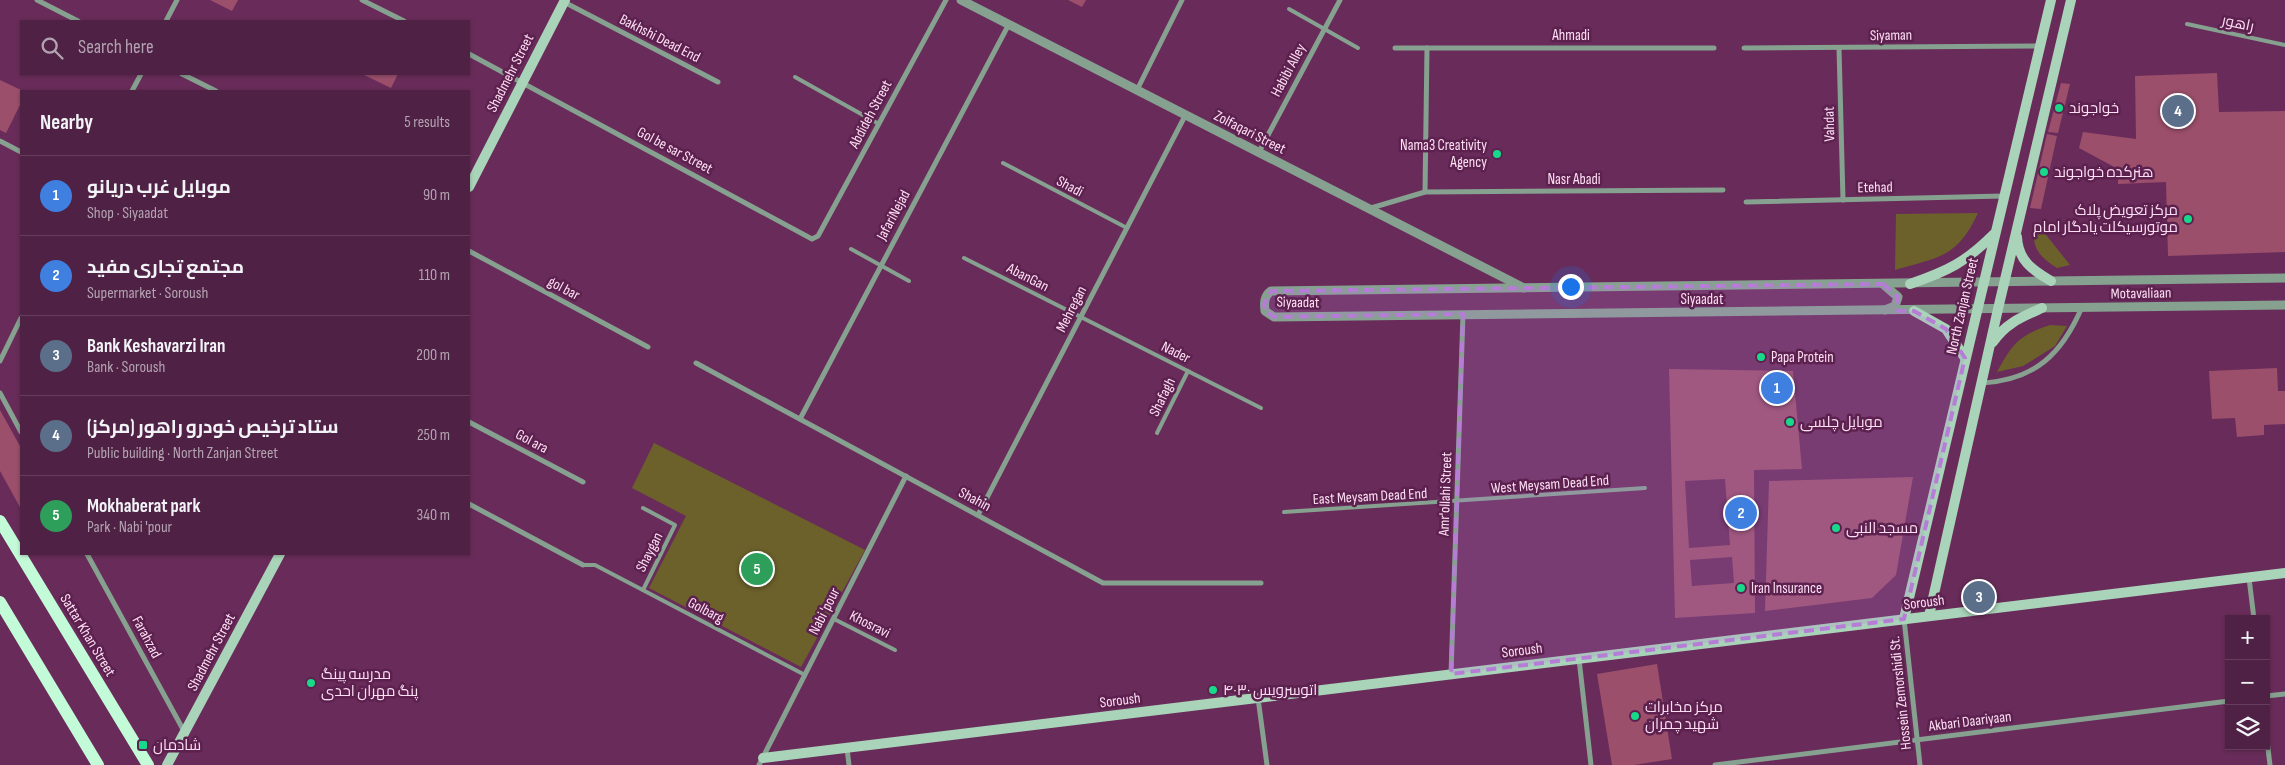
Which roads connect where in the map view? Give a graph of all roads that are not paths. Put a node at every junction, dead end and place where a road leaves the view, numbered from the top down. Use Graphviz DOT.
graph roads {
  1 [pos="37,0"];
  2 [pos="177,0"];
  3 [pos="362,0"];
  4 [pos="946,0"];
  5 [pos="961,0"];
  6 [pos="1182,0"];
  7 [pos="1340,0"];
  8 [pos="2050,0"];
  9 [pos="2071,0"];
  10 [pos="564,1"];
  11 [pos="1289,8"];
  12 [pos="76,20"];
  13 [pos="167,20"];
  14 [pos="402,20"];
  15 [pos="1009,24"];
  16 [pos="2186,24"];
  17 [pos="1324,29"];
  18 [pos="2285,45"];
  19 [pos="2040,46"];
  20 [pos="1358,48"];
  21 [pos="1395,48"];
  22 [pos="1427,48"];
  23 [pos="1714,48"];
  24 [pos="1744,48"];
  25 [pos="1840,48"];
  26 [pos="470,55"];
  27 [pos="140,75"];
  28 [pos="184,75"];
  29 [pos="795,78"];
  30 [pos="522,82"];
  31 [pos="718,82"];
  32 [pos="132,90"];
  33 [pos="214,90"];
  34 [pos="1137,90"];
  35 [pos="1186,114"];
  36 [pos="878,124"];
  37 [pos="0,141"];
  38 [pos="20,151"];
  39 [pos="1259,152"];
  40 [pos="1003,163"];
  41 [pos="470,184"];
  42 [pos="1723,190"];
  43 [pos="1425,192"];
  44 [pos="2004,196"];
  45 [pos="1843,200"];
  46 [pos="1746,202"];
  47 [pos="1371,208"];
  48 [pos="1127,228"];
  49 [pos="2016,232"];
  50 [pos="1994,233"];
  51 [pos="816,239"];
  52 [pos="851,249"];
  53 [pos="470,252"];
  54 [pos="964,258"];
  55 [pos="881,266"];
  56 [pos="1493,271"];
  57 [pos="2285,278"];
  58 [pos="909,281"];
  59 [pos="2050,281"];
  60 [pos="2004,282"];
  61 [pos="1983,283"];
  62 [pos="1883,284"];
  63 [pos="1910,284"];
  64 [pos="1491,289"];
  65 [pos="1526,289"];
  66 [pos="2285,305"];
  67 [pos="2082,307"];
  68 [pos="2042,308"];
  69 [pos="1976,309"];
  70 [pos="1998,309"];
  71 [pos="1883,311"];
  72 [pos="1914,311"];
  73 [pos="1464,314"];
  74 [pos="1081,317"];
  75 [pos="20,320"];
  76 [pos="648,347"];
  77 [pos="1989,349"];
  78 [pos="1965,358"];
  79 [pos="0,361"];
  80 [pos="696,363"];
  81 [pos="1188,371"];
  82 [pos="1981,383"];
  83 [pos="0,393"];
  84 [pos="1261,408"];
  85 [pos="800,418"];
  86 [pos="470,423"];
  87 [pos="20,430"];
  88 [pos="1157,433"];
  89 [pos="906,476"];
  90 [pos="583,482"];
  91 [pos="1645,488"];
  92 [pos="1457,502"];
  93 [pos="470,505"];
  94 [pos="643,508"];
  95 [pos="1284,512"];
  96 [pos="978,515"];
  97 [pos="0,521"];
  98 [pos="20,554"];
  99 [pos="21,555"];
  100 [pos="88,555"];
  101 [pos="279,555"];
  102 [pos="583,565"];
  103 [pos="2285,573"];
  104 [pos="2249,577"];
  105 [pos="1260,583"];
  106 [pos="642,590"];
  107 [pos="0,602"];
  108 [pos="2254,615"];
  109 [pos="1929,616"];
  110 [pos="834,619"];
  111 [pos="1904,619"];
  112 [pos="895,650"];
  113 [pos="1578,658"];
  114 [pos="1451,674"];
  115 [pos="806,675"];
  116 [pos="2285,694"];
  117 [pos="2270,696"];
  118 [pos="1258,698"];
  119 [pos="2225,702"];
  120 [pos="184,733"];
  121 [pos="1918,740"];
  122 [pos="847,748"];
  123 [pos="2268,750"];
  124 [pos="761,762"];
  125 [pos="98,765"];
  126 [pos="148,765"];
  127 [pos="168,765"];
  128 [pos="850,765"];
  129 [pos="1267,765"];
  130 [pos="1592,765"];
  131 [pos="1715,765"];
  132 [pos="1920,765"];
  133 [pos="2270,765"];
  1 -- 12 [label="street"];
  2 -- 13 [label="street"];
  3 -- 14 [label="street"];
  4 -- 36 [label="street, Abdideh Street"];
  5 -- 15 [label="street, Zolfaqari Street"];
  6 -- 34 [label="street"];
  7 -- 17 [label="street, Habibi Alley"];
  8 -- 19 [label="main road, North Zanjan Street"];
  9 -- 49 [label="main road"];
  10 -- 30 [label="main road, Shadmehr Street"];
  10 -- 31 [label="street, Bakhshi Dead End"];
  11 -- 17 [label="lane"];
  15 -- 34 [label="street, Zolfaqari Street"];
  15 -- 55 [label="street, JafariNejad"];
  16 -- 18 [label="lane, راهور"];
  17 -- 20 [label="lane"];
  17 -- 39 [label="street, Habibi Alley"];
  19 -- 25 [label="street, Siyaman"];
  19 -- 44 [label="main road, North Zanjan Street"];
  21 -- 22 [label="street, Ahmadi"];
  22 -- 23 [label="street, Ahmadi"];
  22 -- 43 [label="street"];
  24 -- 25 [label="street, Siyaman"];
  25 -- 45 [label="street, Vahdat"];
  26 -- 30 [label="street, Gol be sar Street"];
  27 -- 32 [label="street"];
  28 -- 33 [label="street"];
  29 -- 36 [label="lane"];
  30 -- 41 [label="main road, Shadmehr Street"];
  30 -- 51 [label="street, Gol be sar Street"];
  34 -- 35 [label="street, Zolfaqari Street"];
  35 -- 39 [label="street, Zolfaqari Street"];
  35 -- 48 [label="street, Mehregan"];
  36 -- 51 [label="street, Abdideh Street"];
  37 -- 38 [label="street"];
  39 -- 47 [label="street, Zolfaqari Street"];
  40 -- 48 [label="lane, Shadi"];
  42 -- 43 [label="street, Nasr Abadi"];
  43 -- 47 [label="street, Nasr Abadi"];
  44 -- 45 [label="street, Etehad"];
  44 -- 50 [label="main road, North Zanjan Street"];
  45 -- 46 [label="street, Etehad"];
  47 -- 56 [label="street, Zolfaqari Street"];
  48 -- 74 [label="street, Mehregan"];
  49 -- 59 [label="main road"];
  49 -- 60 [label="main road"];
  50 -- 61 [label="main road, North Zanjan Street"];
  50 -- 63 [label="main road"];
  52 -- 55 [label="lane"];
  53 -- 76 [label="street, gol bar"];
  54 -- 74 [label="lane, AbanGan"];
  55 -- 58 [label="lane"];
  55 -- 85 [label="street, JafariNejad"];
  56 -- 64 [label="street"];
  56 -- 65 [label="street, Zolfaqari Street"];
  57 -- 59 [label="street, Motavaliaan"];
  59 -- 60 [label="street, Motavaliaan"];
  60 -- 61 [label="street, Siyaadat"];
  60 -- 70 [label="main road"];
  61 -- 63 [label="street, Siyaadat"];
  61 -- 69 [label="main road, North Zanjan Street"];
  62 -- 63 [label="street, Siyaadat"];
  62 -- 65 [label="street, Siyaadat"];
  62 -- 71 [label="street"];
  64 -- 65 [label="street, Siyaadat"];
  64 -- 73 [label="street, Siyaadat"];
  66 -- 67 [label="street, Motavaliaan"];
  67 -- 68 [label="street, Motavaliaan"];
  67 -- 82 [label="street"];
  68 -- 70 [label="street, Motavaliaan"];
  68 -- 77 [label="main road"];
  69 -- 70 [label="street, Siyaadat"];
  69 -- 72 [label="street, Siyaadat"];
  69 -- 78 [label="main road, North Zanjan Street"];
  70 -- 77 [label="main road"];
  71 -- 72 [label="street, Siyaadat"];
  71 -- 73 [label="street, Siyaadat"];
  72 -- 78 [label="main road"];
  73 -- 92 [label="street, Amr'ollahi Street"];
  74 -- 81 [label="lane, Nader"];
  74 -- 96 [label="street, Mehregan"];
  75 -- 79 [label="street"];
  77 -- 82 [label="main road"];
  78 -- 111 [label="main road, North Zanjan Street"];
  80 -- 85 [label="street, Shahin"];
  81 -- 84 [label="lane, Nader"];
  81 -- 88 [label="lane, Shafagh"];
  82 -- 109 [label="main road"];
  83 -- 87 [label="street"];
  85 -- 89 [label="street, Shahin"];
  86 -- 90 [label="street, Gol ara"];
  89 -- 96 [label="street, Shahin"];
  89 -- 110 [label="street, Nabi 'pour"];
  91 -- 92 [label="lane, West Meysam Dead End"];
  92 -- 95 [label="lane, East Meysam Dead End"];
  92 -- 114 [label="street, Amr'ollahi Street"];
  93 -- 102 [label="street"];
  94 -- 106 [label="lane, Shaygan"];
  96 -- 105 [label="street, Shahin"];
  97 -- 98 [label="main road, Sattar Khan Street"];
  99 -- 126 [label="main road, Sattar Khan Street"];
  100 -- 120 [label="street, Farahzad"];
  101 -- 120 [label="main road, Shadmehr Street"];
  102 -- 106 [label="lane, Golbarg"];
  103 -- 104 [label="main road, Soroush"];
  104 -- 108 [label="street"];
  104 -- 109 [label="main road, Soroush"];
  106 -- 115 [label="lane, Golbarg"];
  107 -- 125 [label="main road"];
  109 -- 111 [label="main road, Soroush"];
  110 -- 112 [label="lane, Khosravi"];
  110 -- 115 [label="street, Nabi 'pour"];
  111 -- 113 [label="main road, Soroush"];
  111 -- 121 [label="street, Hossein Zemorshidi St."];
  113 -- 114 [label="main road, Soroush"];
  113 -- 130 [label="street"];
  114 -- 118 [label="main road, Soroush"];
  115 -- 124 [label="street, Nabi 'pour"];
  116 -- 117 [label="street"];
  118 -- 122 [label="main road, Soroush"];
  118 -- 129 [label="street"];
  119 -- 121 [label="street, Akbari Daariyaan"];
  120 -- 127 [label="main road, Shadmehr Street"];
  121 -- 131 [label="street, Akbari Daariyaan"];
  121 -- 132 [label="street, Hossein Zemorshidi St."];
  122 -- 124 [label="main road, Soroush"];
  122 -- 128 [label="street"];
  123 -- 133 [label="street"];
}
